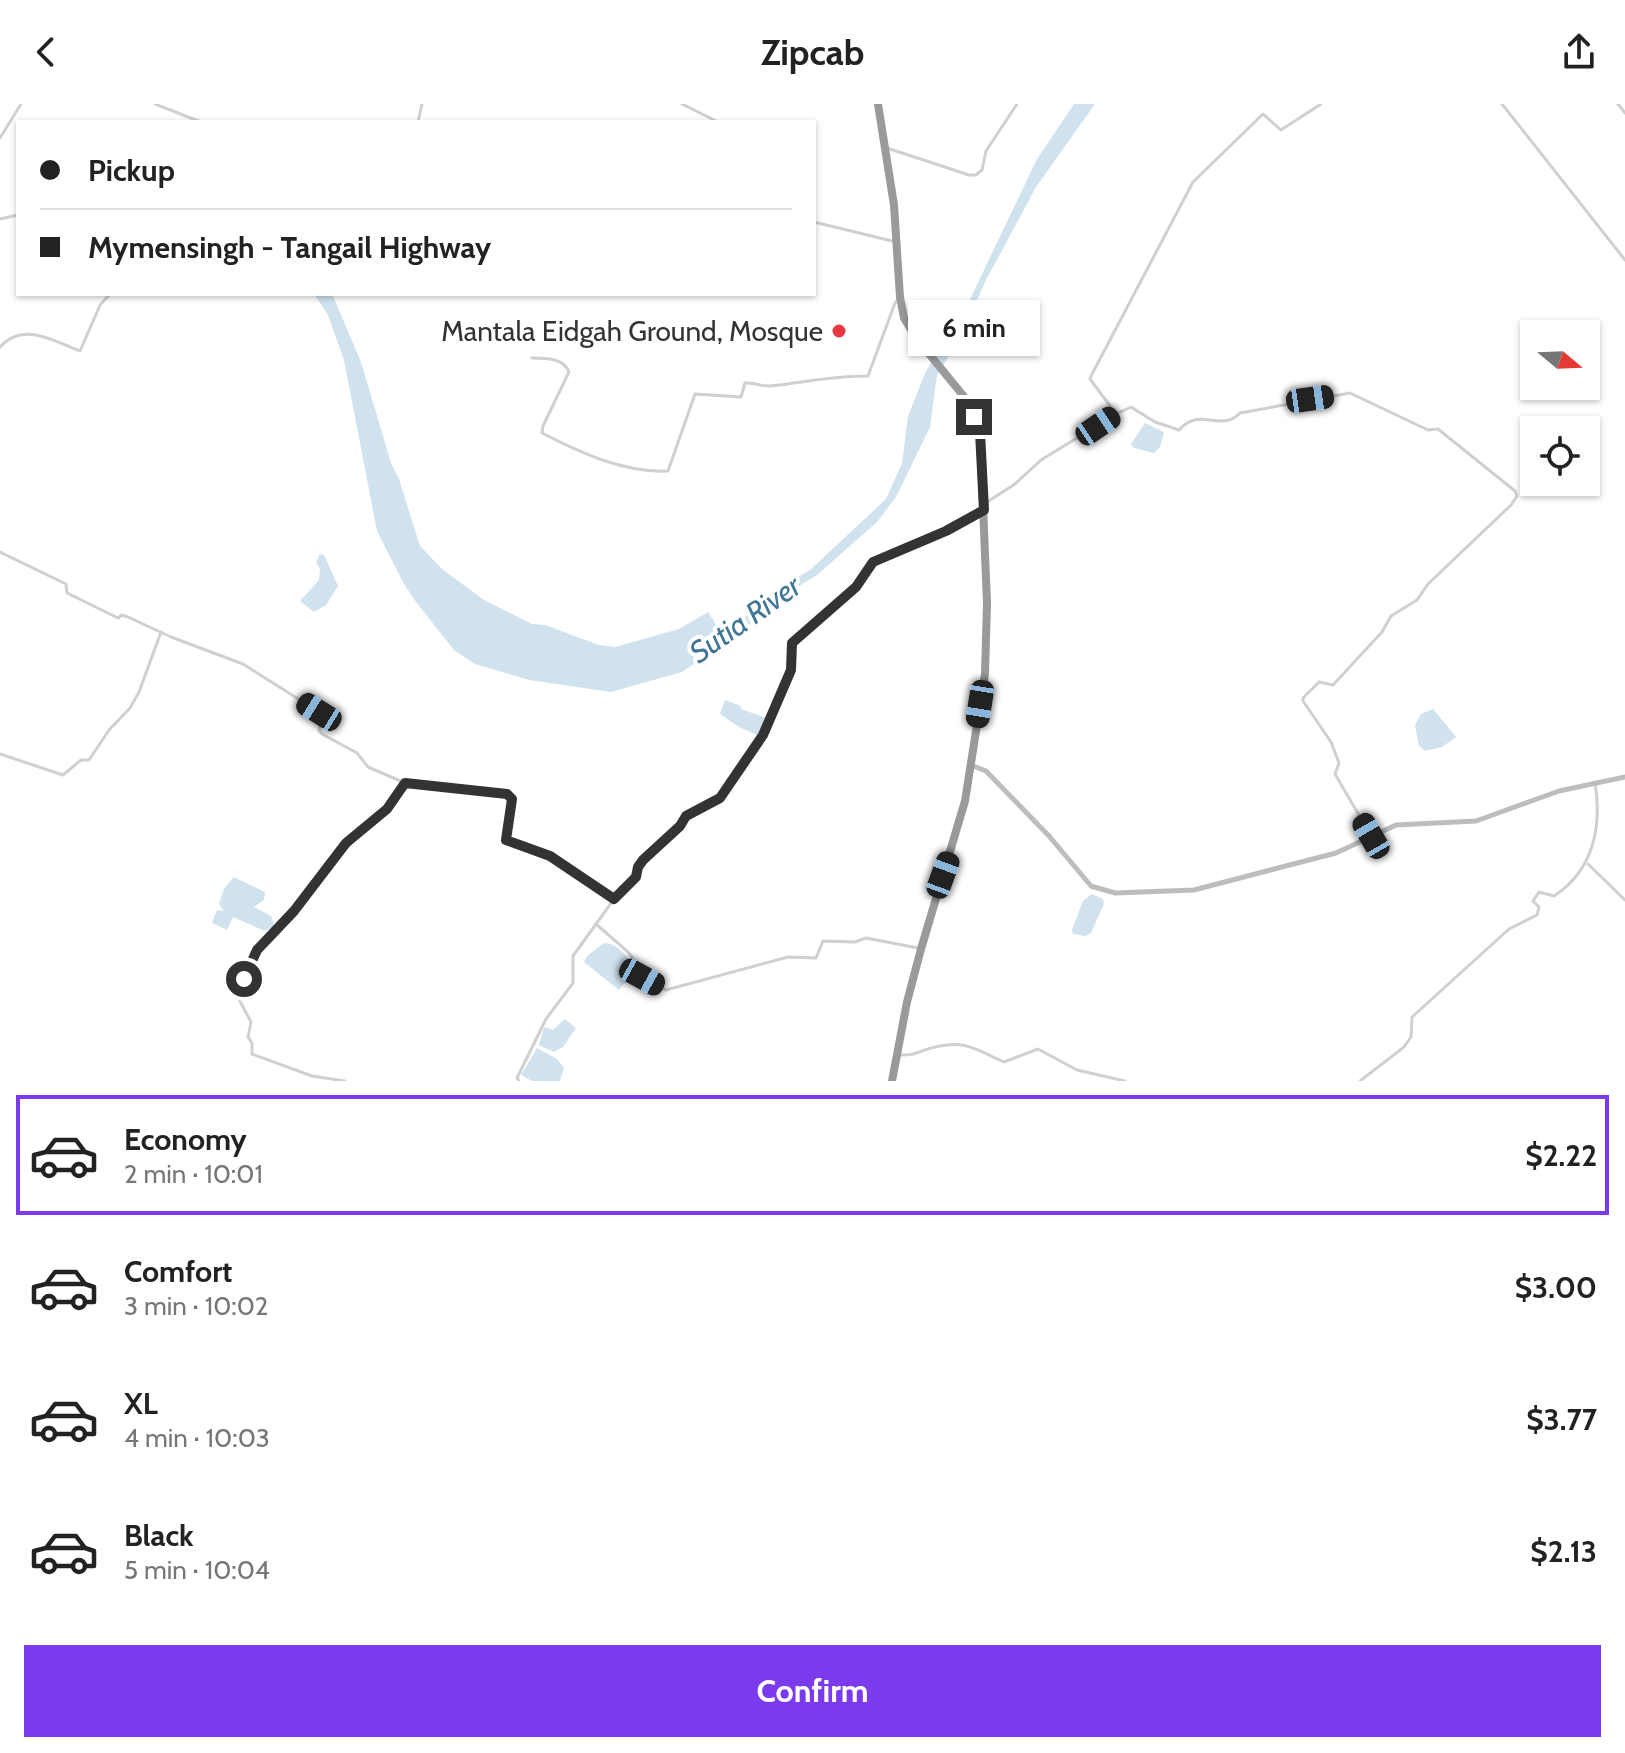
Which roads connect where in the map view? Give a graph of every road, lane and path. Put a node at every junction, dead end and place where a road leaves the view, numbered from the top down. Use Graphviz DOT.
graph roads {
  1 [pos="21,104"];
  2 [pos="155,104"];
  3 [pos="682,104"];
  4 [pos="878,104"];
  5 [pos="1017,104"];
  6 [pos="1321,104"];
  7 [pos="1502,104"];
  8 [pos="1618,104"];
  9 [pos="1625,113"];
  10 [pos="196,120"];
  11 [pos="714,120"];
  12 [pos="0,138"];
  13 [pos="886,148"];
  14 [pos="816,223"];
  15 [pos="896,243"];
  16 [pos="1625,260"];
  17 [pos="108,296"];
  18 [pos="900,297"];
  19 [pos="0,347"];
  20 [pos="532,358"];
  21 [pos="1116,414"];
  22 [pos="984,507"];
  23 [pos="0,552"];
  24 [pos="161,632"];
  25 [pos="0,754"];
  26 [pos="971,765"];
  27 [pos="1625,777"];
  28 [pos="1595,782"];
  29 [pos="405,783"];
  30 [pos="1371,836"];
  31 [pos="1587,863"];
  32 [pos="614,899"];
  33 [pos="1625,900"];
  34 [pos="596,924"];
  35 [pos="921,949"];
  36 [pos="897,1055"];
  37 [pos="1100,1074"];
  38 [pos="345,1081"];
  39 [pos="519,1081"];
  40 [pos="892,1081"];
  41 [pos="1101,1081"];
  42 [pos="1125,1081"];
  43 [pos="1360,1081"];
  1 -- 12 [label="street"];
  2 -- 10 [label="street"];
  3 -- 11 [label="street"];
  4 -- 13 [label="highway"];
  5 -- 13 [label="street"];
  6 -- 21 [label="street"];
  7 -- 16 [label="street"];
  8 -- 9 [label="street"];
  13 -- 15 [label="highway"];
  14 -- 15 [label="street"];
  15 -- 18 [label="highway"];
  17 -- 19 [label="street"];
  18 -- 20 [label="street"];
  18 -- 22 [label="highway"];
  21 -- 22 [label="street"];
  21 -- 30 [label="street"];
  22 -- 26 [label="highway"];
  22 -- 32 [label="street"];
  23 -- 24 [label="street"];
  24 -- 25 [label="street"];
  24 -- 29 [label="street"];
  26 -- 30 [label="main road"];
  26 -- 35 [label="highway"];
  27 -- 28 [label="main road"];
  28 -- 30 [label="main road"];
  28 -- 31 [label="street"];
  29 -- 32 [label="street"];
  29 -- 38 [label="street"];
  31 -- 33 [label="street"];
  31 -- 43 [label="street"];
  32 -- 34 [label="street"];
  34 -- 35 [label="street"];
  34 -- 39 [label="street"];
  35 -- 36 [label="highway"];
  36 -- 37 [label="street"];
  36 -- 40 [label="highway"];
  37 -- 41 [label="street"];
  37 -- 42 [label="street"];
}
